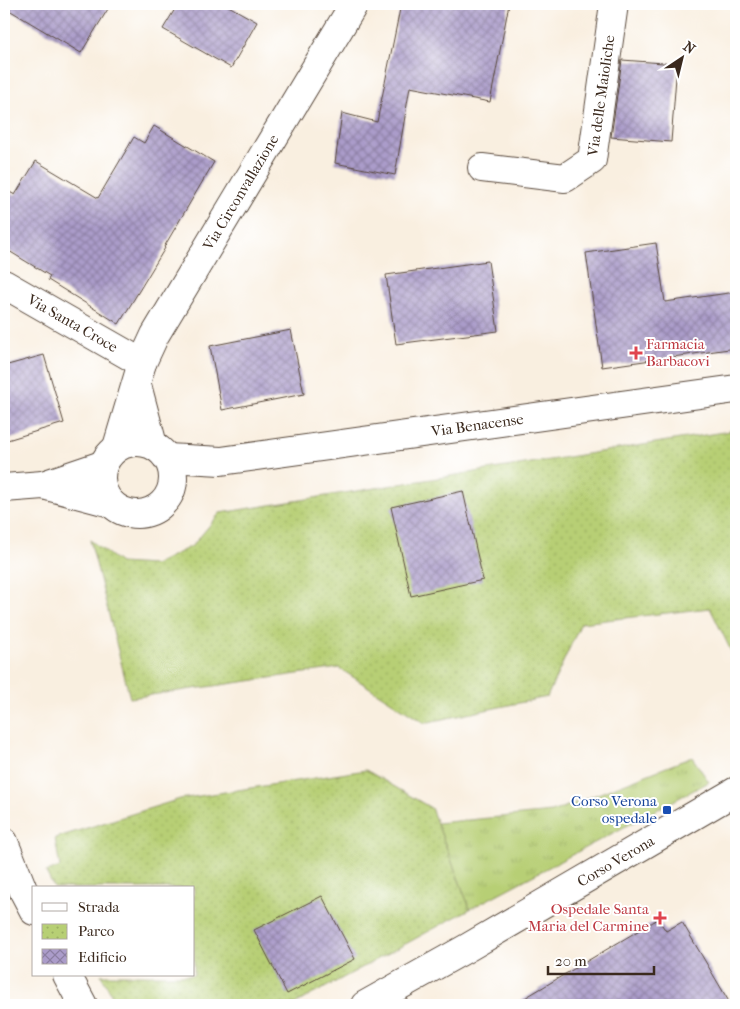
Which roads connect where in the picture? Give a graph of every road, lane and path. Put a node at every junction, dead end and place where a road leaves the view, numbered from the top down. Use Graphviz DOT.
graph roads {
  1 [pos="354,4"];
  2 [pos="614,4"];
  3 [pos="482,168"];
  4 [pos="4,284"];
  5 [pos="139,374"];
  6 [pos="736,389"];
  7 [pos="160,452"];
  8 [pos="110,456"];
  9 [pos="221,461"];
  10 [pos="43,485"];
  11 [pos="4,488"];
  12 [pos="167,499"];
  13 [pos="111,503"];
  14 [pos="736,791"];
  15 [pos="4,842"];
  16 [pos="32,907"];
  17 [pos="68,976"];
  18 [pos="83,1005"];
  19 [pos="365,1005"];
  1 -- 5 [label="street, Via Circonvallazione"];
  2 -- 3 [label="street, Via delle Maioliche"];
  4 -- 5 [label="street, Via Santa Croce"];
  5 -- 7 [label="street"];
  5 -- 8 [label="street, Via Circonvallazione"];
  6 -- 9 [label="street, Via Benacense"];
  7 -- 8 [label="street, Via Benacense"];
  7 -- 9 [label="street, Via Benacense"];
  7 -- 12 [label="street"];
  8 -- 10 [label="street, Via Benacense"];
  8 -- 13 [label="street"];
  9 -- 12 [label="street, Via Benacense"];
  10 -- 11 [label="street, Via Benacense"];
  10 -- 13 [label="street, Via Benacense"];
  12 -- 13 [label="street, Via Benacense"];
  14 -- 19 [label="street, Corso Verona"];
  15 -- 16 [label="street"];
  17 -- 18 [label="street"];
}
